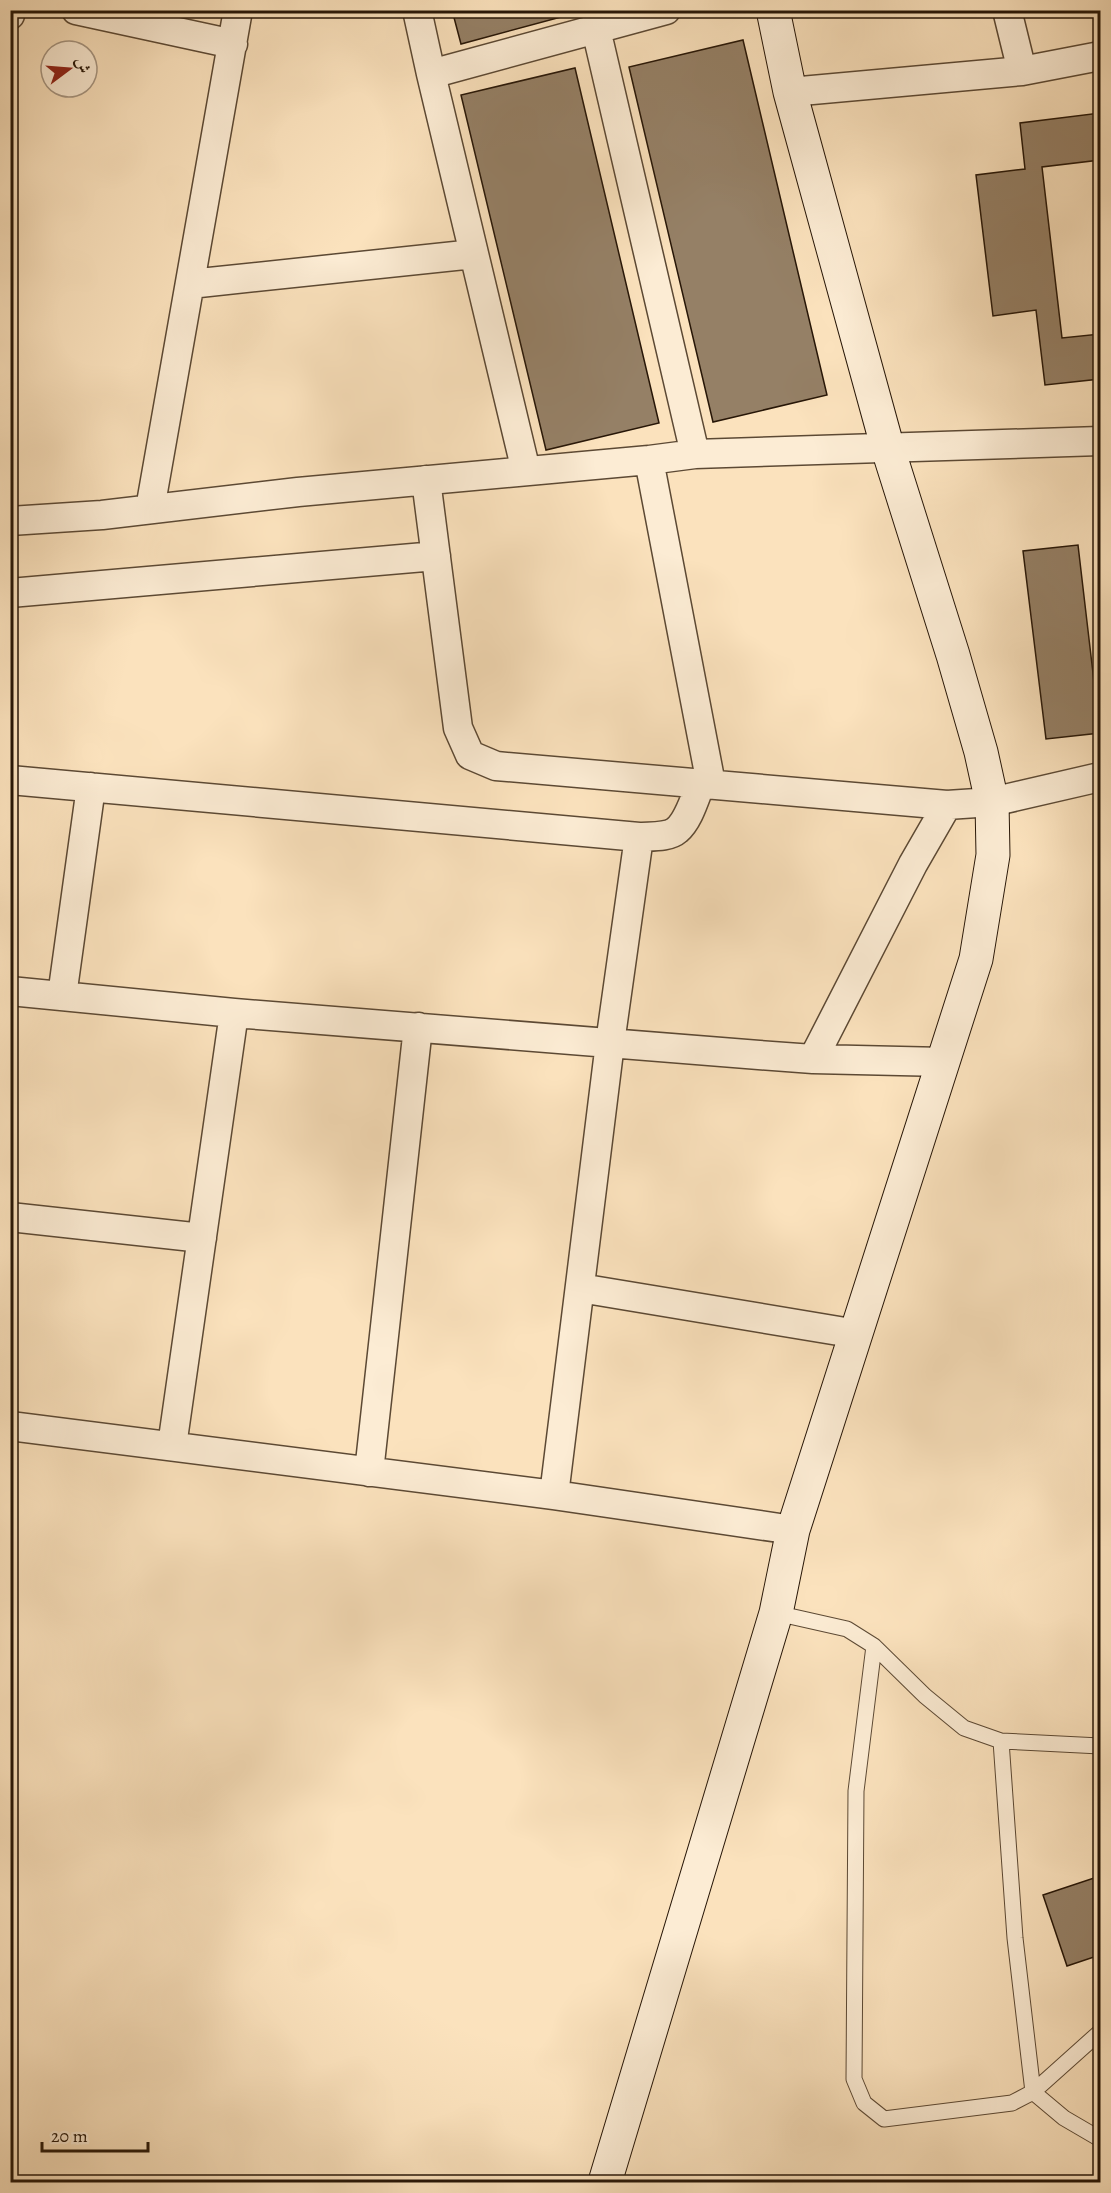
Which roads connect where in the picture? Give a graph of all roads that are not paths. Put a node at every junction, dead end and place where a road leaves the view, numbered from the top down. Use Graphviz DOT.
graph roads {
  1 [pos="11,10"];
  2 [pos="76,10"];
  3 [pos="238,10"];
  4 [pos="417,10"];
  5 [pos="666,10"];
  6 [pos="773,10"];
  7 [pos="1007,10"];
  8 [pos="10,15"];
  9 [pos="596,29"];
  10 [pos="233,44"];
  11 [pos="1101,56"];
  12 [pos="1022,71"];
  13 [pos="431,74"];
  14 [pos="790,92"];
  15 [pos="474,254"];
  16 [pos="190,285"];
  17 [pos="1101,441"];
  18 [pos="888,449"];
  19 [pos="695,454"];
  20 [pos="649,460"];
  21 [pos="526,471"];
  22 [pos="426,480"];
  23 [pos="150,509"];
  24 [pos="10,521"];
  25 [pos="436,556"];
  26 [pos="10,593"];
  27 [pos="1101,777"];
  28 [pos="10,780"];
  29 [pos="706,783"];
  30 [pos="91,787"];
  31 [pos="992,802"];
  32 [pos="947,805"];
  33 [pos="639,837"];
  34 [pos="10,991"];
  35 [pos="62,996"];
  36 [pos="234,1013"];
  37 [pos="418,1028"];
  38 [pos="610,1043"];
  39 [pos="813,1059"];
  40 [pos="944,1062"];
  41 [pos="10,1217"];
  42 [pos="202,1238"];
  43 [pos="579,1288"];
  44 [pos="857,1334"];
  45 [pos="10,1426"];
  46 [pos="172,1446"];
  47 [pos="369,1472"];
  48 [pos="554,1495"];
  49 [pos="794,1530"];
  50 [pos="776,1613"];
  51 [pos="874,1646"];
  52 [pos="1001,1741"];
  53 [pos="1101,1746"];
  54 [pos="1101,2032"];
  55 [pos="1033,2092"];
  56 [pos="1101,2139"];
  57 [pos="605,2182"];
  1 -- 8 [label="street"];
  2 -- 10 [label="street"];
  3 -- 10 [label="street"];
  4 -- 13 [label="street"];
  5 -- 9 [label="street"];
  6 -- 14 [label="main road"];
  7 -- 12 [label="street"];
  9 -- 13 [label="street"];
  9 -- 19 [label="street"];
  10 -- 16 [label="street"];
  11 -- 12 [label="street"];
  12 -- 14 [label="street"];
  13 -- 15 [label="street"];
  14 -- 18 [label="main road"];
  15 -- 16 [label="street"];
  15 -- 21 [label="street"];
  16 -- 23 [label="street"];
  17 -- 18 [label="street"];
  18 -- 19 [label="street"];
  18 -- 31 [label="main road"];
  19 -- 20 [label="street"];
  20 -- 21 [label="street"];
  20 -- 29 [label="street"];
  21 -- 22 [label="street"];
  22 -- 23 [label="street"];
  22 -- 25 [label="street"];
  23 -- 24 [label="street"];
  25 -- 26 [label="street"];
  25 -- 29 [label="street"];
  27 -- 31 [label="street"];
  28 -- 30 [label="street"];
  29 -- 32 [label="street"];
  29 -- 33 [label="street"];
  30 -- 33 [label="street"];
  30 -- 35 [label="street"];
  31 -- 32 [label="street"];
  31 -- 40 [label="main road"];
  32 -- 39 [label="street"];
  33 -- 38 [label="street"];
  34 -- 35 [label="street"];
  35 -- 36 [label="street"];
  36 -- 37 [label="street"];
  36 -- 42 [label="street"];
  37 -- 38 [label="street"];
  37 -- 47 [label="street"];
  38 -- 39 [label="street"];
  38 -- 43 [label="street"];
  39 -- 40 [label="street"];
  40 -- 44 [label="main road"];
  41 -- 42 [label="street"];
  42 -- 46 [label="street"];
  43 -- 44 [label="street"];
  43 -- 48 [label="street"];
  44 -- 49 [label="main road"];
  45 -- 46 [label="street"];
  46 -- 47 [label="street"];
  47 -- 48 [label="street"];
  48 -- 49 [label="street"];
  49 -- 50 [label="main road"];
  50 -- 51 [label="lane"];
  50 -- 57 [label="main road"];
  51 -- 52 [label="lane"];
  51 -- 55 [label="lane"];
  52 -- 53 [label="lane"];
  52 -- 55 [label="lane"];
  54 -- 55 [label="lane"];
  55 -- 56 [label="lane"];
}
